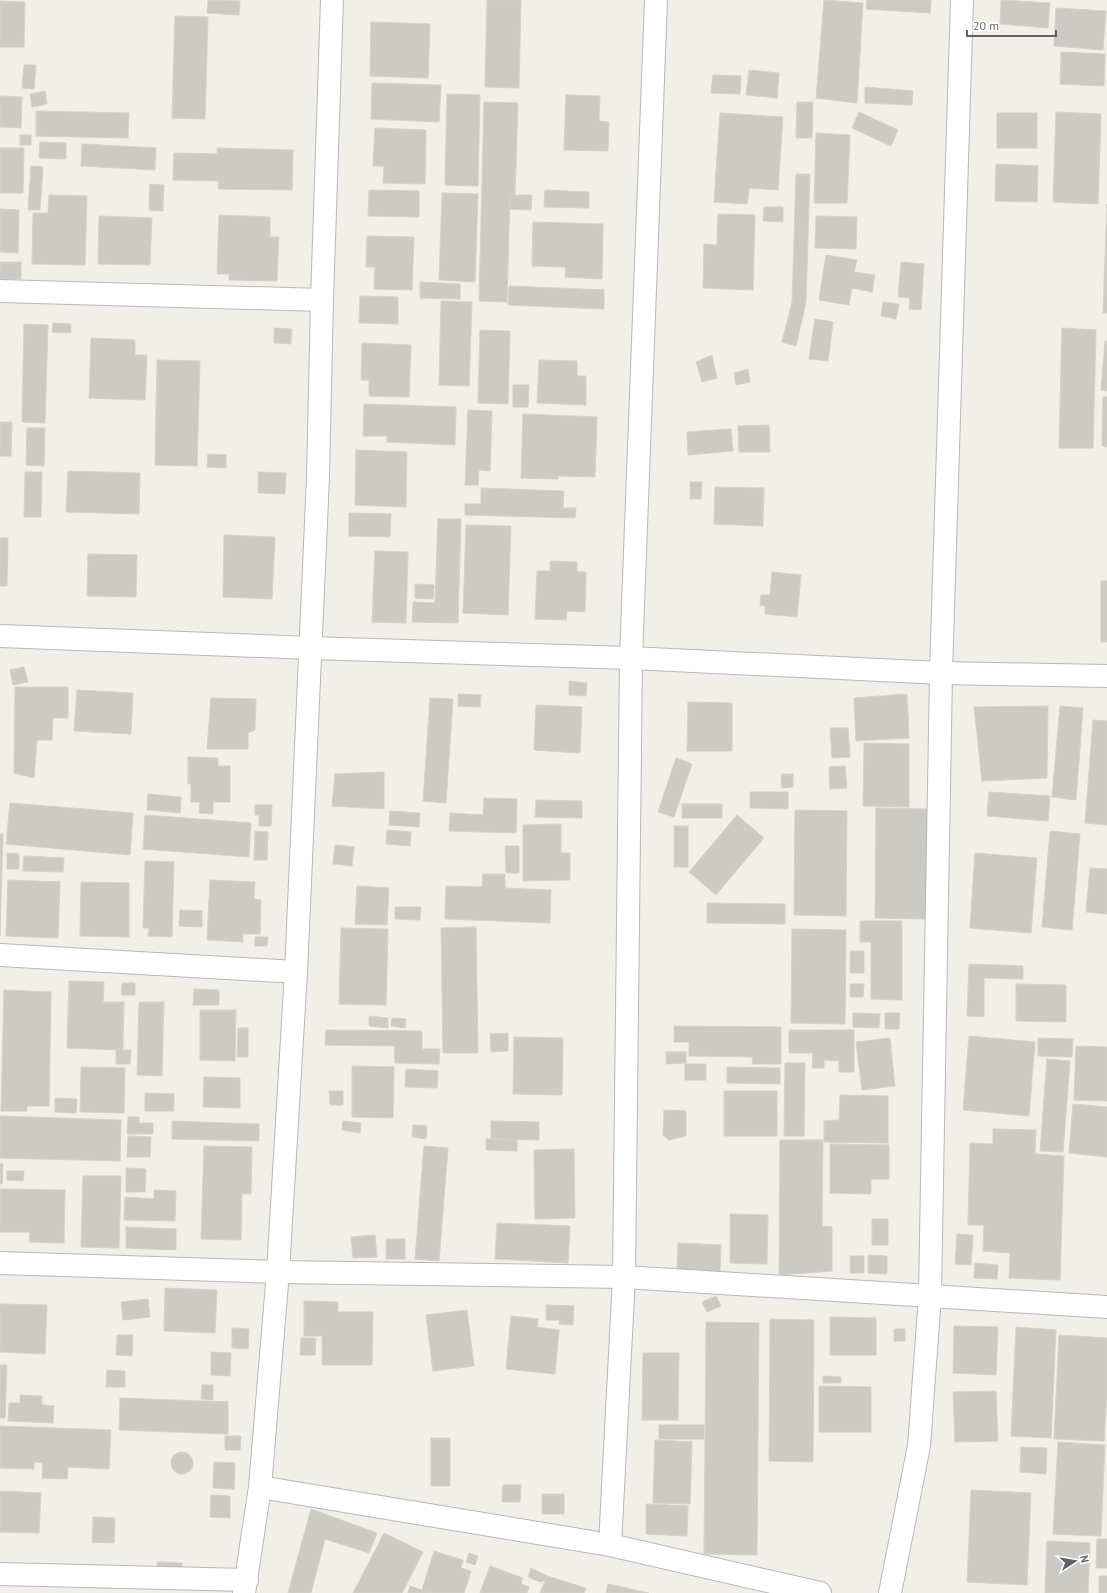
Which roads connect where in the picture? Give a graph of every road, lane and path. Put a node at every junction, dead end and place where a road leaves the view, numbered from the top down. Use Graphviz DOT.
graph roads {
  1 [pos="332,0"];
  2 [pos="656,0"];
  3 [pos="962,0"];
  4 [pos="0,291"];
  5 [pos="322,300"];
  6 [pos="0,636"];
  7 [pos="311,648"];
  8 [pos="631,658"];
  9 [pos="941,673"];
  10 [pos="1107,676"];
  11 [pos="0,955"];
  12 [pos="296,972"];
  13 [pos="0,1263"];
  14 [pos="278,1272"];
  15 [pos="624,1277"];
  16 [pos="930,1296"];
  17 [pos="1107,1307"];
  18 [pos="260,1487"];
  19 [pos="610,1545"];
  20 [pos="0,1574"];
  21 [pos="246,1586"];
  22 [pos="820,1593"];
  23 [pos="890,1593"];
  1 -- 5 [label="street"];
  2 -- 8 [label="street"];
  3 -- 9 [label="street"];
  4 -- 5 [label="street"];
  5 -- 7 [label="street"];
  6 -- 7 [label="street"];
  7 -- 8 [label="street"];
  7 -- 12 [label="street"];
  8 -- 9 [label="street"];
  8 -- 15 [label="street"];
  9 -- 10 [label="street"];
  9 -- 16 [label="street"];
  11 -- 12 [label="street"];
  12 -- 14 [label="street"];
  13 -- 14 [label="street"];
  14 -- 15 [label="street"];
  14 -- 18 [label="street"];
  15 -- 16 [label="street"];
  15 -- 19 [label="street"];
  16 -- 17 [label="street"];
  16 -- 23 [label="street"];
  18 -- 19 [label="street"];
  18 -- 21 [label="street"];
  19 -- 22 [label="street"];
  20 -- 21 [label="street"];
}
